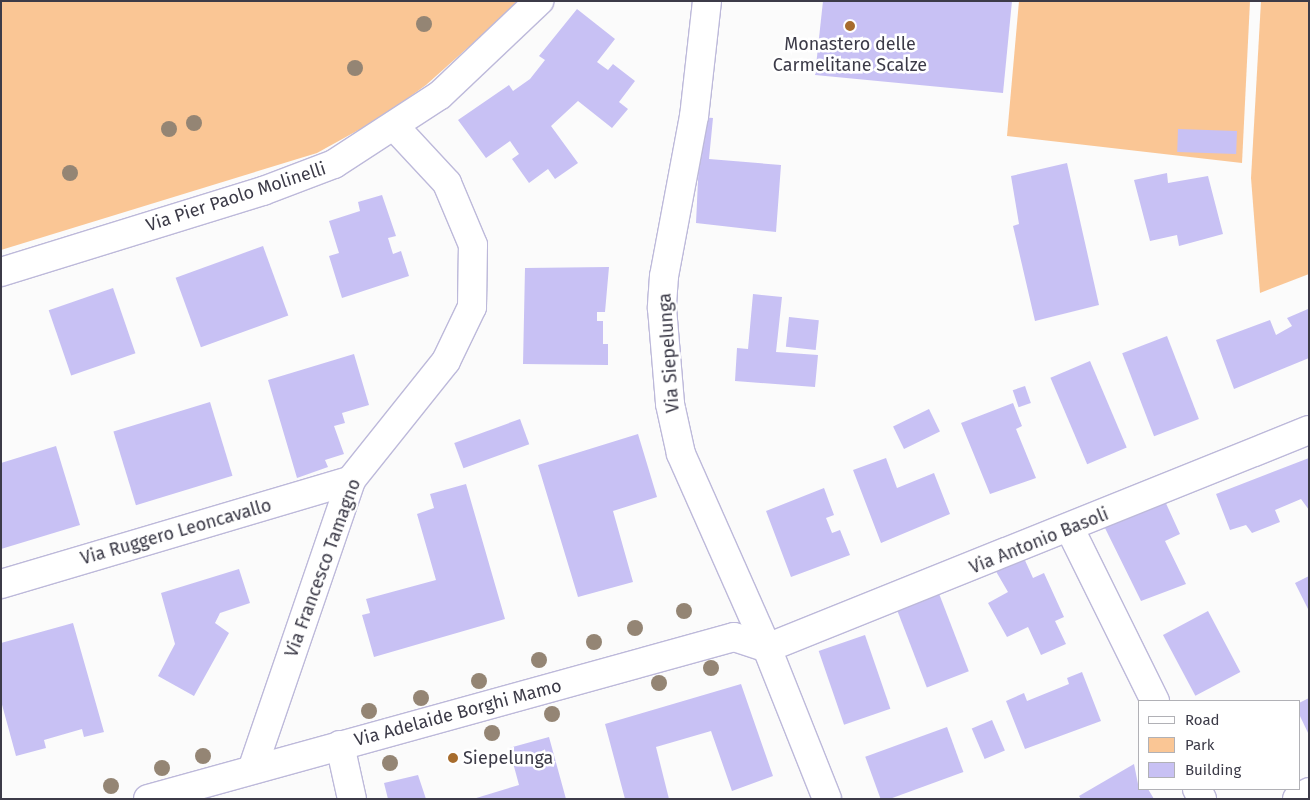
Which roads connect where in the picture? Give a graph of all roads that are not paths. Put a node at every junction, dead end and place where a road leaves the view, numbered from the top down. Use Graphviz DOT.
graph roads {
  1 [pos="539,1"];
  2 [pos="707,1"];
  3 [pos="394,126"];
  4 [pos="1,272"];
  5 [pos="1309,430"];
  6 [pos="351,480"];
  7 [pos="1070,529"];
  8 [pos="1,584"];
  9 [pos="768,648"];
  10 [pos="1155,700"];
  11 [pos="340,745"];
  12 [pos="252,767"];
  13 [pos="1309,792"];
  14 [pos="148,799"];
  15 [pos="352,799"];
  16 [pos="827,799"];
  17 [pos="1297,799"];
  1 -- 3 [label="street, Via Pier Paolo Molinelli"];
  2 -- 9 [label="street, Via Siepelunga"];
  3 -- 4 [label="street, Via Pier Paolo Molinelli"];
  3 -- 6 [label="street, Via Francesco Tamagno"];
  5 -- 7 [label="street, Via Antonio Basoli"];
  6 -- 8 [label="street, Via Ruggero Leoncavallo"];
  6 -- 12 [label="street, Via Francesco Tamagno"];
  7 -- 9 [label="street, Via Antonio Basoli"];
  7 -- 10 [label="street"];
  9 -- 11 [label="street, Via Adelaide Borghi Mamo"];
  9 -- 16 [label="street, Via Siepelunga"];
  11 -- 12 [label="street, Via Adelaide Borghi Mamo"];
  11 -- 15 [label="street"];
  12 -- 14 [label="street, Via Adelaide Borghi Mamo"];
  13 -- 17 [label="street"];
}
